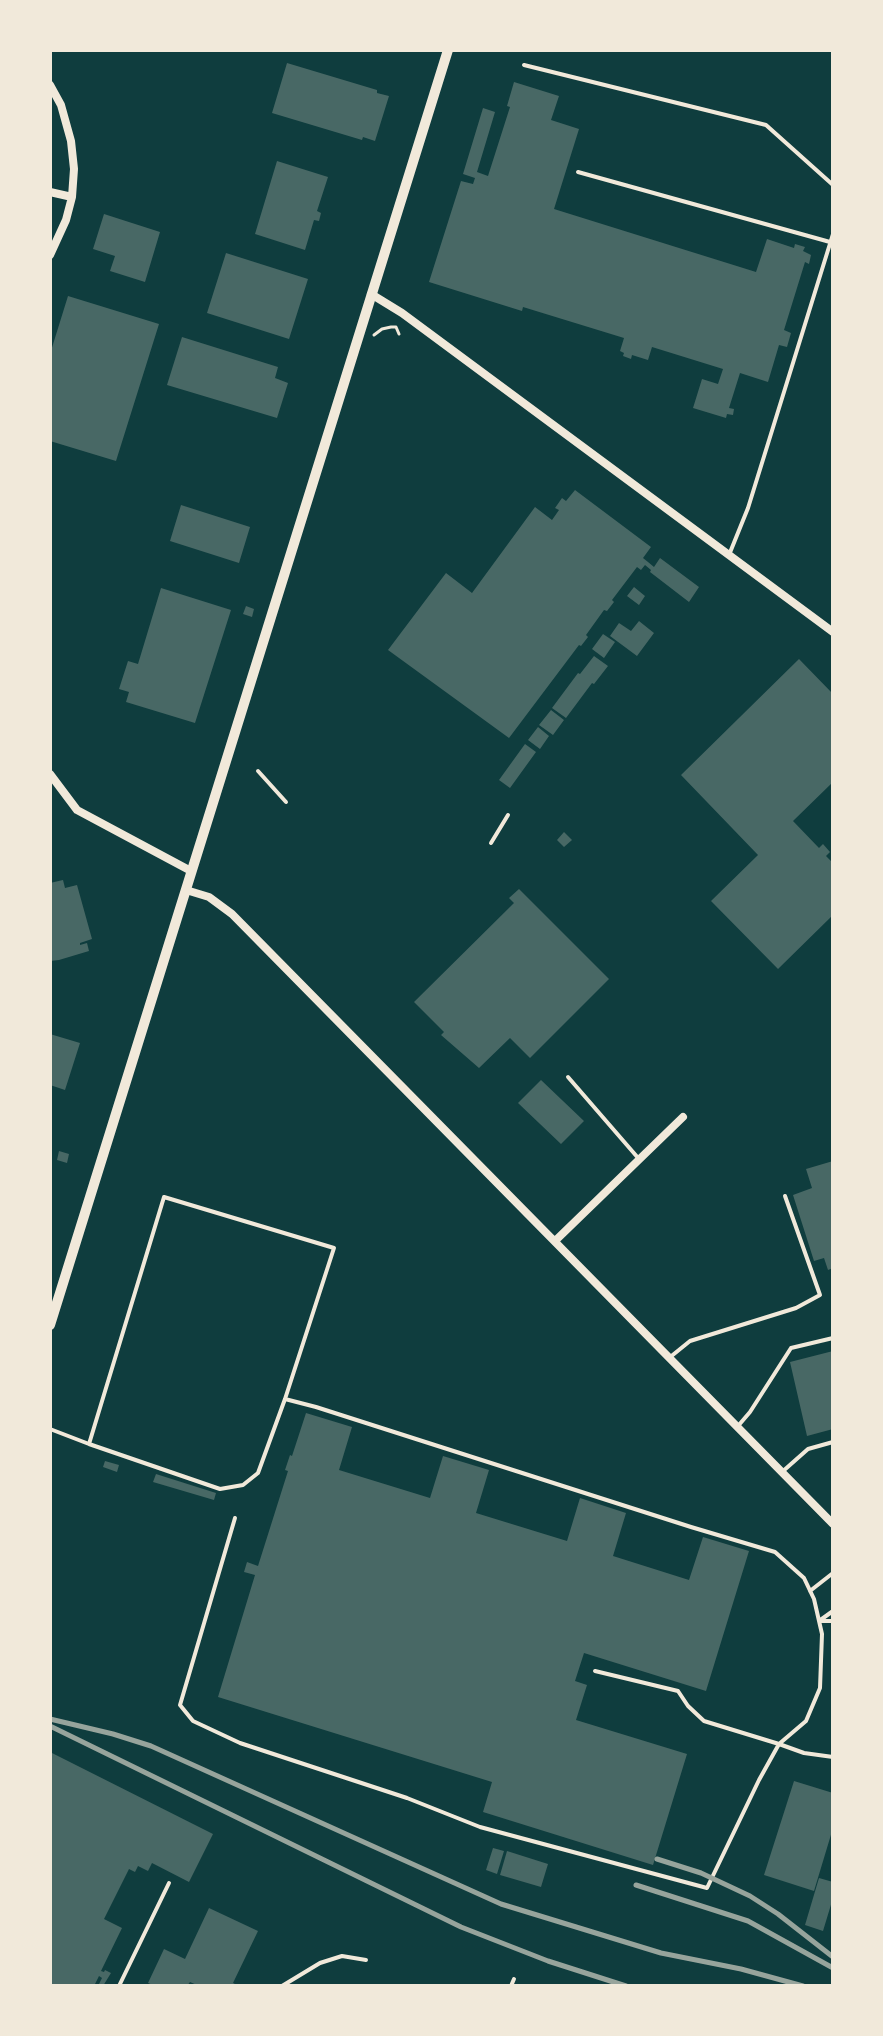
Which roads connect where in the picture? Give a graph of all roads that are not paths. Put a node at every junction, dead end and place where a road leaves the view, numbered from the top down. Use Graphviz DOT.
graph roads {
  1 [pos="448,50"];
  2 [pos="524,65"];
  3 [pos="50,85"];
  4 [pos="578,172"];
  5 [pos="833,185"];
  6 [pos="50,192"];
  7 [pos="72,197"];
  8 [pos="833,234"];
  9 [pos="830,242"];
  10 [pos="50,255"];
  11 [pos="371,294"];
  12 [pos="729,555"];
  13 [pos="833,632"];
  14 [pos="258,771"];
  15 [pos="50,774"];
  16 [pos="286,802"];
  17 [pos="508,815"];
  18 [pos="491,843"];
  19 [pos="191,871"];
  20 [pos="186,890"];
  21 [pos="568,1077"];
  22 [pos="683,1117"];
  23 [pos="639,1159"];
  24 [pos="785,1196"];
  25 [pos="555,1241"];
  26 [pos="50,1325"];
  27 [pos="833,1338"];
  28 [pos="669,1358"];
  29 [pos="285,1399"];
  30 [pos="737,1427"];
  31 [pos="50,1429"];
  32 [pos="833,1442"];
  33 [pos="89,1444"];
  34 [pos="782,1472"];
  35 [pos="235,1518"];
  36 [pos="833,1524"];
  37 [pos="833,1573"];
  38 [pos="810,1591"];
  39 [pos="833,1611"];
  40 [pos="819,1621"];
  41 [pos="833,1621"];
  42 [pos="595,1671"];
  43 [pos="779,1744"];
  44 [pos="833,1757"];
  45 [pos="169,1883"];
  46 [pos="366,1960"];
  47 [pos="514,1979"];
  48 [pos="119,1986"];
  49 [pos="282,1986"];
  50 [pos="511,1986"];
  1 -- 11 [label="street"];
  2 -- 5 [label="lane"];
  3 -- 7 [label="street"];
  4 -- 9 [label="lane"];
  6 -- 7 [label="street"];
  7 -- 10 [label="street"];
  8 -- 9 [label="lane"];
  9 -- 12 [label="lane"];
  11 -- 12 [label="street"];
  11 -- 19 [label="street"];
  12 -- 13 [label="street"];
  14 -- 16 [label="lane"];
  15 -- 19 [label="street"];
  17 -- 18 [label="lane"];
  19 -- 20 [label="street"];
  20 -- 25 [label="street"];
  20 -- 26 [label="street"];
  21 -- 23 [label="lane"];
  22 -- 23 [label="street"];
  23 -- 25 [label="street"];
  24 -- 28 [label="lane"];
  25 -- 28 [label="street"];
  27 -- 30 [label="lane"];
  28 -- 30 [label="street"];
  29 -- 33 [label="lane"];
  29 -- 33 [label="lane"];
  29 -- 38 [label="lane"];
  30 -- 34 [label="street"];
  31 -- 33 [label="lane"];
  32 -- 34 [label="lane"];
  34 -- 36 [label="street"];
  35 -- 43 [label="lane"];
  37 -- 38 [label="lane"];
  38 -- 40 [label="lane"];
  39 -- 40 [label="lane"];
  40 -- 41 [label="lane"];
  40 -- 43 [label="lane"];
  42 -- 43 [label="lane"];
  43 -- 44 [label="lane"];
  45 -- 48 [label="lane"];
  46 -- 49 [label="lane"];
  47 -- 50 [label="lane"];
}
